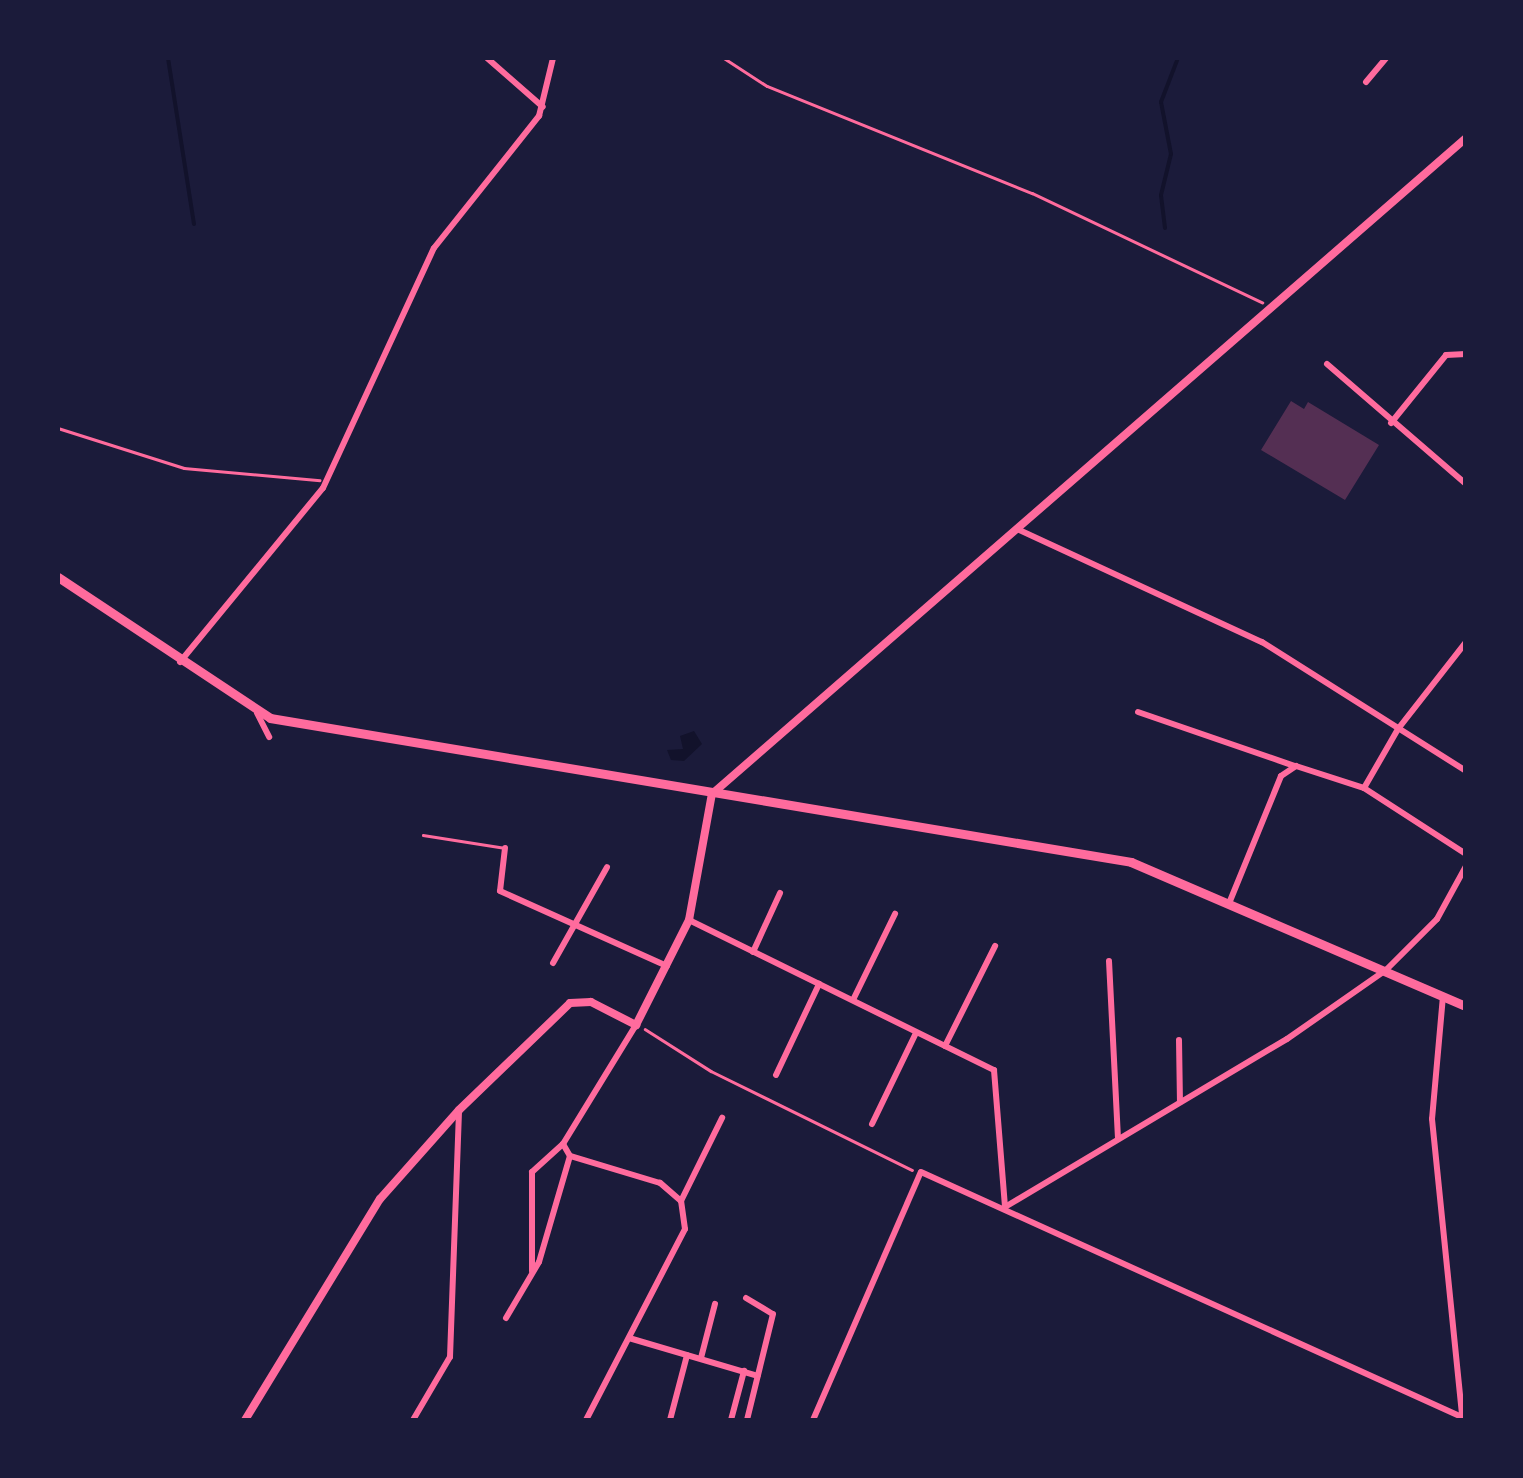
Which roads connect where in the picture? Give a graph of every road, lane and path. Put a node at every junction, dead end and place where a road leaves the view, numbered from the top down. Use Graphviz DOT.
graph roads {
  1 [pos="487,58"];
  2 [pos="553,58"];
  3 [pos="724,58"];
  4 [pos="1386,58"];
  5 [pos="1366,82"];
  6 [pos="543,107"];
  7 [pos="1466,138"];
  8 [pos="1268,310"];
  9 [pos="1466,354"];
  10 [pos="1328,364"];
  11 [pos="1390,424"];
  12 [pos="58,428"];
  13 [pos="327,481"];
  14 [pos="1466,484"];
  15 [pos="1017,528"];
  16 [pos="58,577"];
  17 [pos="1466,642"];
  18 [pos="180,662"];
  19 [pos="1138,712"];
  20 [pos="257,713"];
  21 [pos="1398,729"];
  22 [pos="269,736"];
  23 [pos="1296,766"];
  24 [pos="1466,771"];
  25 [pos="1364,788"];
  26 [pos="712,794"];
  27 [pos="423,835"];
  28 [pos="505,848"];
  29 [pos="1466,854"];
  30 [pos="1466,866"];
  31 [pos="607,867"];
  32 [pos="780,894"];
  33 [pos="1230,901"];
  34 [pos="896,914"];
  35 [pos="689,920"];
  36 [pos="575,922"];
  37 [pos="995,946"];
  38 [pos="753,952"];
  39 [pos="1109,962"];
  40 [pos="553,963"];
  41 [pos="667,966"];
  42 [pos="1386,970"];
  43 [pos="819,984"];
  44 [pos="1443,996"];
  45 [pos="852,1000"];
  46 [pos="1466,1006"];
  47 [pos="636,1025"];
  48 [pos="916,1033"];
  49 [pos="1179,1040"];
  50 [pos="945,1046"];
  51 [pos="776,1075"];
  52 [pos="1180,1102"];
  53 [pos="459,1110"];
  54 [pos="722,1118"];
  55 [pos="872,1124"];
  56 [pos="1118,1137"];
  57 [pos="563,1144"];
  58 [pos="570,1156"];
  59 [pos="918,1173"];
  60 [pos="681,1200"];
  61 [pos="1005,1207"];
  62 [pos="532,1272"];
  63 [pos="746,1298"];
  64 [pos="716,1304"];
  65 [pos="506,1318"];
  66 [pos="630,1338"];
  67 [pos="687,1355"];
  68 [pos="701,1358"];
  69 [pos="744,1371"];
  70 [pos="758,1376"];
  71 [pos="1464,1418"];
  72 [pos="245,1420"];
  73 [pos="412,1420"];
  74 [pos="586,1420"];
  75 [pos="670,1420"];
  76 [pos="730,1420"];
  77 [pos="747,1420"];
  78 [pos="812,1420"];
  1 -- 6 [label="street"];
  2 -- 6 [label="street"];
  3 -- 8 [label="path"];
  4 -- 5 [label="street"];
  6 -- 13 [label="street"];
  7 -- 8 [label="street"];
  8 -- 15 [label="street"];
  9 -- 11 [label="street"];
  10 -- 11 [label="street"];
  11 -- 14 [label="street"];
  12 -- 13 [label="path"];
  13 -- 18 [label="street"];
  15 -- 21 [label="street"];
  15 -- 26 [label="street"];
  16 -- 18 [label="main road"];
  17 -- 21 [label="street"];
  18 -- 20 [label="main road"];
  19 -- 23 [label="street"];
  20 -- 22 [label="street"];
  20 -- 26 [label="main road"];
  21 -- 24 [label="street"];
  21 -- 25 [label="street"];
  23 -- 25 [label="street"];
  23 -- 33 [label="street"];
  25 -- 29 [label="street"];
  26 -- 33 [label="main road"];
  26 -- 35 [label="street"];
  27 -- 28 [label="lane"];
  28 -- 36 [label="street"];
  30 -- 42 [label="street"];
  31 -- 36 [label="street"];
  32 -- 38 [label="street"];
  33 -- 42 [label="main road"];
  34 -- 45 [label="street"];
  35 -- 38 [label="street"];
  35 -- 41 [label="street"];
  36 -- 40 [label="street"];
  36 -- 41 [label="street"];
  37 -- 50 [label="street"];
  38 -- 43 [label="street"];
  39 -- 56 [label="street"];
  41 -- 47 [label="street"];
  42 -- 44 [label="main road"];
  42 -- 52 [label="street"];
  43 -- 45 [label="street"];
  43 -- 51 [label="street"];
  44 -- 46 [label="main road"];
  44 -- 71 [label="street"];
  45 -- 48 [label="street"];
  47 -- 53 [label="street"];
  47 -- 57 [label="street"];
  47 -- 59 [label="path"];
  48 -- 50 [label="street"];
  48 -- 55 [label="street"];
  49 -- 52 [label="street"];
  50 -- 61 [label="street"];
  52 -- 56 [label="street"];
  53 -- 72 [label="street"];
  53 -- 73 [label="street"];
  54 -- 60 [label="street"];
  56 -- 61 [label="street"];
  57 -- 58 [label="street"];
  57 -- 62 [label="street"];
  58 -- 60 [label="street"];
  58 -- 62 [label="street"];
  59 -- 61 [label="street"];
  59 -- 78 [label="street"];
  60 -- 66 [label="street"];
  61 -- 71 [label="street"];
  62 -- 65 [label="street"];
  63 -- 70 [label="street"];
  64 -- 68 [label="street"];
  66 -- 67 [label="street"];
  66 -- 74 [label="street"];
  67 -- 68 [label="street"];
  67 -- 75 [label="street"];
  68 -- 69 [label="street"];
  69 -- 70 [label="street"];
  69 -- 76 [label="street"];
  70 -- 77 [label="street"];
}
